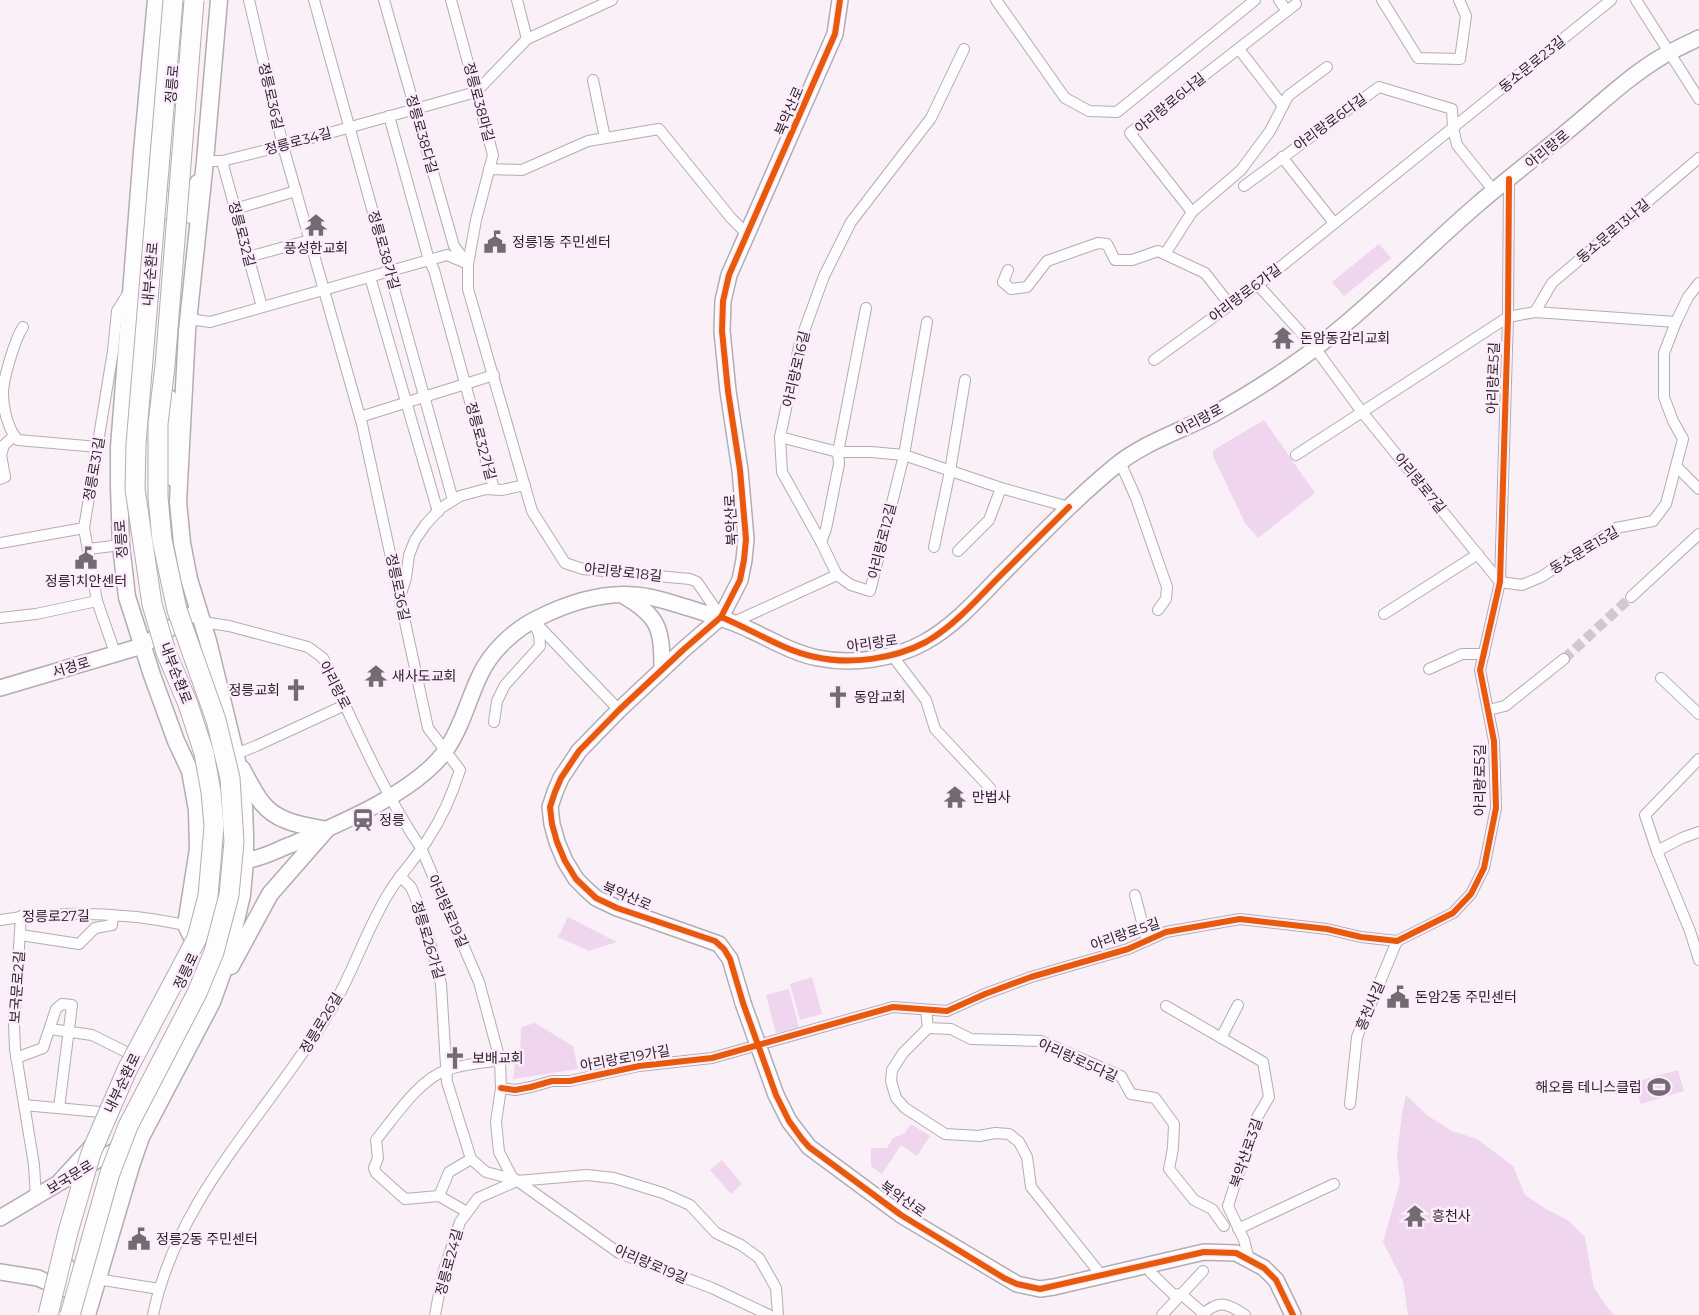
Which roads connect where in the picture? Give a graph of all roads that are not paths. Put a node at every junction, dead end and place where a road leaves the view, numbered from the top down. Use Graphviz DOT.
graph roads {
  1 [pos="156,0"];
  2 [pos="174,0"];
  3 [pos="180,0"];
  4 [pos="194,0"];
  5 [pos="219,0"];
  6 [pos="249,0"];
  7 [pos="314,0"];
  8 [pos="384,0"];
  9 [pos="451,0"];
  10 [pos="517,0"];
  11 [pos="612,0"];
  12 [pos="840,0"];
  13 [pos="996,0"];
  14 [pos="1255,0"];
  15 [pos="1279,0"];
  16 [pos="1382,0"];
  17 [pos="1459,0"];
  18 [pos="1611,0"];
  19 [pos="1636,0"];
  20 [pos="1296,4"];
  21 [pos="1287,11"];
  22 [pos="1699,38"];
  23 [pos="527,40"];
  24 [pos="964,49"];
  25 [pos="1239,49"];
  26 [pos="1670,52"];
  27 [pos="1327,67"];
  28 [pos="593,80"];
  29 [pos="476,92"];
  30 [pos="1699,99"];
  31 [pos="1282,106"];
  32 [pos="415,109"];
  33 [pos="170,112"];
  34 [pos="389,116"];
  35 [pos="349,128"];
  36 [pos="1453,128"];
  37 [pos="605,138"];
  38 [pos="283,146"];
  39 [pos="142,152"];
  40 [pos="1282,157"];
  41 [pos="1699,158"];
  42 [pos="222,161"];
  43 [pos="205,164"];
  44 [pos="489,170"];
  45 [pos="1509,179"];
  46 [pos="1244,186"];
  47 [pos="296,190"];
  48 [pos="1494,191"];
  49 [pos="138,209"];
  50 [pos="235,209"];
  51 [pos="1192,212"];
  52 [pos="199,218"];
  53 [pos="1334,223"];
  54 [pos="747,234"];
  55 [pos="310,240"];
  56 [pos="1165,254"];
  57 [pos="248,257"];
  58 [pos="429,260"];
  59 [pos="468,264"];
  60 [pos="1008,270"];
  61 [pos="391,271"];
  62 [pos="370,277"];
  63 [pos="1699,283"];
  64 [pos="1258,285"];
  65 [pos="132,286"];
  66 [pos="324,290"];
  67 [pos="1230,305"];
  68 [pos="262,307"];
  69 [pos="866,308"];
  70 [pos="1535,312"];
  71 [pos="1508,317"];
  72 [pos="189,319"];
  73 [pos="927,322"];
  74 [pos="1676,322"];
  75 [pos="23,327"];
  76 [pos="1315,348"];
  77 [pos="1154,360"];
  78 [pos="494,375"];
  79 [pos="965,380"];
  80 [pos="465,384"];
  81 [pos="425,397"];
  82 [pos="407,403"];
  83 [pos="1362,412"];
  84 [pos="360,417"];
  85 [pos="14,436"];
  86 [pos="780,437"];
  87 [pos="98,448"];
  88 [pos="838,452"];
  89 [pos="904,455"];
  90 [pos="1296,456"];
  91 [pos="1120,462"];
  92 [pos="1676,466"];
  93 [pos="950,470"];
  94 [pos="0,479"];
  95 [pos="525,485"];
  96 [pos="1001,488"];
  97 [pos="1699,489"];
  98 [pos="494,490"];
  99 [pos="453,500"];
  100 [pos="178,502"];
  101 [pos="1069,508"];
  102 [pos="438,512"];
  103 [pos="84,528"];
  104 [pos="1699,534"];
  105 [pos="0,542"];
  106 [pos="821,542"];
  107 [pos="121,545"];
  108 [pos="934,547"];
  109 [pos="88,549"];
  110 [pos="958,551"];
  111 [pos="1478,554"];
  112 [pos="837,575"];
  113 [pos="1500,582"];
  114 [pos="620,594"];
  115 [pos="1631,597"];
  116 [pos="400,598"];
  117 [pos="97,601"];
  118 [pos="1158,610"];
  119 [pos="1384,614"];
  120 [pos="201,616"];
  121 [pos="0,618"];
  122 [pos="533,620"];
  123 [pos="728,620"];
  124 [pos="142,646"];
  125 [pos="115,653"];
  126 [pos="891,654"];
  127 [pos="1484,654"];
  128 [pos="1564,659"];
  129 [pos="1429,669"];
  130 [pos="662,670"];
  131 [pos="1661,678"];
  132 [pos="0,688"];
  133 [pos="345,704"];
  134 [pos="619,710"];
  135 [pos="1488,710"];
  136 [pos="1699,714"];
  137 [pos="494,722"];
  138 [pos="445,752"];
  139 [pos="236,757"];
  140 [pos="1699,759"];
  141 [pos="990,788"];
  142 [pos="390,797"];
  143 [pos="326,830"];
  144 [pos="1699,832"];
  145 [pos="421,848"];
  146 [pos="198,849"];
  147 [pos="1657,851"];
  148 [pos="245,861"];
  149 [pos="400,876"];
  150 [pos="1135,895"];
  151 [pos="22,916"];
  152 [pos="113,916"];
  153 [pos="0,920"];
  154 [pos="186,925"];
  155 [pos="1694,930"];
  156 [pos="20,935"];
  157 [pos="1147,941"];
  158 [pos="1397,941"];
  159 [pos="198,950"];
  160 [pos="1699,960"];
  161 [pos="212,1002"];
  162 [pos="1238,1005"];
  163 [pos="1166,1006"];
  164 [pos="926,1010"];
  165 [pos="928,1028"];
  166 [pos="50,1029"];
  167 [pos="69,1030"];
  168 [pos="1221,1038"];
  169 [pos="782,1039"];
  170 [pos="16,1058"];
  171 [pos="139,1058"];
  172 [pos="500,1060"];
  173 [pos="446,1070"];
  174 [pos="501,1088"];
  175 [pos="1350,1104"];
  176 [pos="24,1105"];
  177 [pos="59,1108"];
  178 [pos="110,1113"];
  179 [pos="101,1136"];
  180 [pos="141,1137"];
  181 [pos="471,1159"];
  182 [pos="94,1162"];
  183 [pos="517,1180"];
  184 [pos="61,1182"];
  185 [pos="1334,1184"];
  186 [pos="438,1196"];
  187 [pos="36,1197"];
  188 [pos="467,1212"];
  189 [pos="1,1216"];
  190 [pos="1224,1226"];
  191 [pos="1238,1229"];
  192 [pos="1249,1260"];
  193 [pos="1148,1265"];
  194 [pos="67,1267"];
  195 [pos="1203,1271"];
  196 [pos="0,1272"];
  197 [pos="1102,1276"];
  198 [pos="97,1279"];
  199 [pos="62,1289"];
  200 [pos="159,1289"];
  201 [pos="1181,1294"];
  202 [pos="1202,1314"];
  203 [pos="48,1315"];
  204 [pos="56,1315"];
  205 [pos="63,1315"];
  206 [pos="71,1315"];
  207 [pos="87,1315"];
  208 [pos="153,1315"];
  209 [pos="436,1315"];
  210 [pos="769,1315"];
  211 [pos="778,1315"];
  212 [pos="1162,1315"];
  213 [pos="1245,1315"];
  214 [pos="1293,1315"];
  1 -- 39 [label="main road"];
  2 -- 203 [label="highway, 내부순환로, bridge"];
  3 -- 33 [label="main road, 정릉로"];
  4 -- 206 [label="highway, 내부순환로, bridge"];
  5 -- 43 [label="main road"];
  6 -- 38 [label="street, 정릉로36길"];
  7 -- 35 [label="street, 정릉로38가길"];
  8 -- 32 [label="street, 정릉로38다길"];
  9 -- 29 [label="street, 정릉로38마길"];
  10 -- 23 [label="street"];
  11 -- 23 [label="street, 정릉로34길"];
  12 -- 54 [label="main road, 북악산로"];
  13 -- 14 [label="street"];
  15 -- 21 [label="street"];
  16 -- 17 [label="street"];
  18 -- 36 [label="street, 동소문로23길"];
  19 -- 26 [label="street"];
  20 -- 21 [label="street, 아리랑로6나길"];
  21 -- 25 [label="street, 아리랑로6나길"];
  22 -- 26 [label="main road, 아리랑로"];
  23 -- 29 [label="street, 정릉로34길"];
  24 -- 86 [label="street, 아리랑로16길"];
  25 -- 31 [label="street"];
  25 -- 51 [label="street, 아리랑로6나길"];
  26 -- 30 [label="street"];
  26 -- 45 [label="main road, 아리랑로"];
  27 -- 31 [label="street"];
  28 -- 37 [label="street"];
  29 -- 32 [label="street, 정릉로34길"];
  29 -- 44 [label="street, 정릉로38마길"];
  31 -- 51 [label="street"];
  32 -- 34 [label="street, 정릉로34길"];
  32 -- 59 [label="street, 정릉로38다길"];
  33 -- 39 [label="main road, 정릉로"];
  33 -- 43 [label="main road"];
  34 -- 35 [label="street, 정릉로34길"];
  34 -- 58 [label="street"];
  35 -- 38 [label="street, 정릉로34길"];
  35 -- 61 [label="street, 정릉로38가길"];
  36 -- 40 [label="street, 아리랑로6다길"];
  36 -- 48 [label="street"];
  36 -- 53 [label="street, 아리랑로6가길"];
  37 -- 44 [label="street"];
  37 -- 54 [label="street"];
  38 -- 42 [label="street, 정릉로34길"];
  38 -- 47 [label="street, 정릉로36길"];
  39 -- 49 [label="main road, 정릉로"];
  40 -- 46 [label="street, 아리랑로6다길"];
  40 -- 53 [label="street"];
  41 -- 70 [label="street, 동소문로13나길"];
  42 -- 43 [label="street, 정릉로34길"];
  42 -- 50 [label="street, 정릉로32길"];
  43 -- 52 [label="main road"];
  44 -- 59 [label="street, 정릉로38마길"];
  45 -- 48 [label="main road, 아리랑로"];
  45 -- 71 [label="street, 아리랑로5길"];
  47 -- 50 [label="street"];
  47 -- 55 [label="street, 정릉로36길"];
  48 -- 76 [label="main road, 아리랑로"];
  49 -- 52 [label="street"];
  49 -- 65 [label="main road, 정릉로"];
  50 -- 57 [label="street, 정릉로32길"];
  51 -- 56 [label="street"];
  52 -- 72 [label="main road"];
  53 -- 64 [label="street, 아리랑로6가길"];
  54 -- 123 [label="main road, 북악산로"];
  55 -- 57 [label="street"];
  55 -- 66 [label="street, 정릉로36길"];
  56 -- 60 [label="street"];
  56 -- 67 [label="street"];
  57 -- 68 [label="street, 정릉로32길"];
  58 -- 59 [label="street"];
  58 -- 61 [label="street"];
  58 -- 80 [label="street, 정릉로32가길"];
  59 -- 78 [label="street, 아리랑로18길"];
  61 -- 62 [label="street"];
  61 -- 81 [label="street, 정릉로38가길"];
  62 -- 66 [label="street"];
  62 -- 82 [label="street"];
  63 -- 74 [label="street, 동소문로15길"];
  64 -- 67 [label="street, 아리랑로6가길"];
  64 -- 76 [label="street"];
  65 -- 87 [label="street, 정릉로31길"];
  65 -- 100 [label="main road"];
  65 -- 107 [label="main road, 정릉로"];
  66 -- 68 [label="street"];
  66 -- 84 [label="street, 정릉로36길"];
  67 -- 77 [label="street, 아리랑로6가길"];
  68 -- 72 [label="street"];
  69 -- 88 [label="street"];
  70 -- 71 [label="street"];
  70 -- 74 [label="street"];
  71 -- 83 [label="street, 아리랑로5길"];
  71 -- 113 [label="street, 아리랑로5길"];
  72 -- 100 [label="main road"];
  73 -- 89 [label="street, 아리랑로12길"];
  74 -- 92 [label="street, 동소문로15길"];
  75 -- 85 [label="street"];
  76 -- 83 [label="street, 아리랑로7길"];
  76 -- 91 [label="main road, 아리랑로"];
  78 -- 80 [label="street"];
  78 -- 95 [label="street, 아리랑로18길"];
  79 -- 93 [label="street"];
  80 -- 81 [label="street, 정릉로32가길"];
  80 -- 98 [label="street, 정릉로32가길"];
  81 -- 82 [label="street"];
  81 -- 99 [label="street, 정릉로38가길"];
  82 -- 84 [label="street"];
  82 -- 102 [label="street"];
  83 -- 90 [label="street"];
  83 -- 111 [label="street, 아리랑로7길"];
  84 -- 116 [label="street, 정릉로36길"];
  85 -- 87 [label="street"];
  85 -- 94 [label="street"];
  86 -- 88 [label="street"];
  86 -- 106 [label="street, 아리랑로16길"];
  87 -- 103 [label="street, 정릉로31길"];
  88 -- 89 [label="street"];
  88 -- 106 [label="street"];
  89 -- 93 [label="street"];
  89 -- 112 [label="street, 아리랑로12길"];
  91 -- 101 [label="main road, 아리랑로"];
  91 -- 118 [label="street"];
  92 -- 97 [label="street"];
  92 -- 113 [label="street, 동소문로15길"];
  93 -- 96 [label="street"];
  93 -- 108 [label="street"];
  95 -- 98 [label="street"];
  95 -- 123 [label="street, 아리랑로18길"];
  96 -- 101 [label="street"];
  96 -- 110 [label="street"];
  98 -- 99 [label="street, 정릉로32가길"];
  99 -- 102 [label="street, 정릉로32가길"];
  100 -- 120 [label="main road"];
  101 -- 126 [label="main road, 아리랑로"];
  102 -- 116 [label="street, 정릉로32가길"];
  103 -- 105 [label="street"];
  103 -- 109 [label="street, 정릉로31길"];
  104 -- 115 [label="street"];
  106 -- 112 [label="street, 아리랑로16길"];
  107 -- 109 [label="street"];
  107 -- 124 [label="main road, 정릉로"];
  109 -- 117 [label="street, 정릉로31길"];
  111 -- 113 [label="street, 아리랑로7길"];
  111 -- 119 [label="street"];
  112 -- 123 [label="street"];
  113 -- 127 [label="street, 아리랑로5길"];
  114 -- 122 [label="main road, 아리랑로"];
  114 -- 123 [label="main road, 아리랑로"];
  114 -- 130 [label="main road"];
  116 -- 138 [label="street, 정릉로36길"];
  117 -- 121 [label="street"];
  117 -- 125 [label="street, 정릉로31길"];
  120 -- 124 [label="main road, 서경로"];
  120 -- 133 [label="street, 아리랑로"];
  120 -- 139 [label="main road"];
  122 -- 134 [label="street"];
  122 -- 137 [label="street"];
  122 -- 138 [label="main road, 아리랑로"];
  123 -- 126 [label="main road, 아리랑로"];
  123 -- 130 [label="main road, 북악산로"];
  124 -- 125 [label="main road, 서경로"];
  124 -- 146 [label="main road, 정릉로"];
  125 -- 132 [label="main road, 서경로"];
  126 -- 141 [label="street"];
  127 -- 129 [label="street"];
  127 -- 135 [label="street, 아리랑로5길"];
  128 -- 135 [label="street"];
  130 -- 134 [label="main road, 북악산로"];
  131 -- 136 [label="street"];
  133 -- 139 [label="street"];
  133 -- 142 [label="street, 아리랑로"];
  134 -- 197 [label="main road, 북악산로, bridge"];
  135 -- 158 [label="street, 아리랑로5길"];
  138 -- 142 [label="main road, 아리랑로"];
  138 -- 145 [label="street, 정릉로26길"];
  139 -- 143 [label="main road"];
  139 -- 148 [label="main road"];
  140 -- 147 [label="street"];
  142 -- 143 [label="main road, 아리랑로"];
  142 -- 145 [label="street, 아리랑로19길"];
  143 -- 148 [label="main road, 아리랑로"];
  143 -- 161 [label="main road"];
  144 -- 147 [label="street"];
  145 -- 149 [label="street, 정릉로26길"];
  145 -- 172 [label="street, 아리랑로19길"];
  146 -- 148 [label="main road"];
  146 -- 154 [label="main road, 정릉로"];
  147 -- 155 [label="street"];
  148 -- 161 [label="main road"];
  149 -- 173 [label="street, 정릉로26가길"];
  149 -- 200 [label="street, 정릉로26길"];
  150 -- 157 [label="street"];
  151 -- 152 [label="street, 정릉로27길"];
  151 -- 153 [label="street, 정릉로27길"];
  151 -- 156 [label="street, 보국문로2길"];
  152 -- 154 [label="street, 정릉로27길"];
  152 -- 156 [label="street, 정릉로27길"];
  154 -- 159 [label="main road, 정릉로"];
  155 -- 160 [label="street"];
  156 -- 170 [label="street, 보국문로2길"];
  157 -- 158 [label="street, 아리랑로5길"];
  157 -- 164 [label="street, 아리랑로5길"];
  158 -- 175 [label="street, 흥천사길"];
  159 -- 161 [label="main road"];
  159 -- 171 [label="main road, 정릉로"];
  161 -- 180 [label="main road"];
  162 -- 168 [label="street"];
  163 -- 168 [label="street, 북악산로3길"];
  164 -- 165 [label="street"];
  164 -- 169 [label="street, 아리랑로5길"];
  165 -- 190 [label="street, 아리랑로5다길"];
  165 -- 197 [label="street"];
  166 -- 167 [label="street"];
  166 -- 167 [label="street"];
  166 -- 170 [label="street"];
  167 -- 171 [label="street"];
  167 -- 177 [label="street"];
  168 -- 191 [label="street, 북악산로3길"];
  169 -- 174 [label="street, 아리랑로19가길"];
  170 -- 176 [label="street, 보국문로2길"];
  171 -- 178 [label="main road, 정릉로"];
  172 -- 173 [label="street"];
  172 -- 174 [label="street, 아리랑로19길"];
  173 -- 181 [label="street, 정릉로26가길"];
  173 -- 186 [label="street"];
  174 -- 183 [label="street, 아리랑로19길"];
  176 -- 177 [label="street"];
  176 -- 187 [label="street, 보국문로2길"];
  177 -- 178 [label="street"];
  178 -- 179 [label="main road, 정릉로"];
  179 -- 182 [label="main road, 정릉로"];
  179 -- 184 [label="main road"];
  180 -- 182 [label="main road, 보국문로"];
  180 -- 198 [label="main road"];
  181 -- 183 [label="street"];
  181 -- 186 [label="street"];
  182 -- 184 [label="main road, 보국문로"];
  182 -- 194 [label="main road, 정릉로"];
  183 -- 188 [label="street"];
  183 -- 210 [label="street, 아리랑로19길"];
  183 -- 211 [label="street"];
  184 -- 187 [label="main road, 보국문로"];
  185 -- 191 [label="street"];
  186 -- 188 [label="street"];
  187 -- 189 [label="main road, 보국문로"];
  188 -- 209 [label="street, 정릉로24길"];
  191 -- 192 [label="street, 북악산로3길"];
  192 -- 193 [label="main road, 북악산로"];
  192 -- 214 [label="main road, 북악산로"];
  193 -- 197 [label="main road, 북악산로"];
  193 -- 201 [label="street"];
  194 -- 198 [label="main road"];
  194 -- 199 [label="main road, 정릉로"];
  195 -- 201 [label="street"];
  196 -- 199 [label="main road"];
  198 -- 200 [label="street"];
  198 -- 207 [label="main road"];
  199 -- 204 [label="main road, 정릉로"];
  200 -- 208 [label="street, 정릉로26길"];
  201 -- 202 [label="street"];
  201 -- 212 [label="street"];
  202 -- 213 [label="street"];
  205 -- 206 [label="main road"];
}
